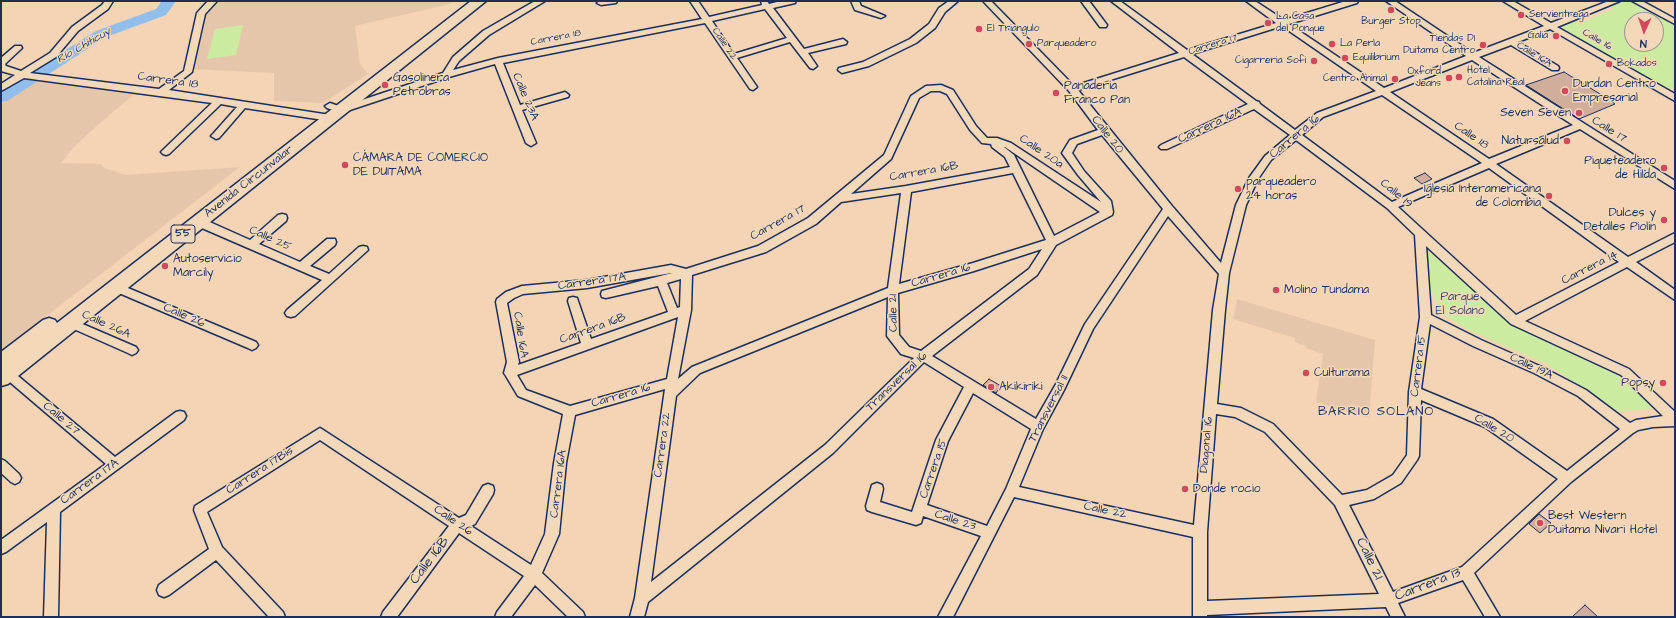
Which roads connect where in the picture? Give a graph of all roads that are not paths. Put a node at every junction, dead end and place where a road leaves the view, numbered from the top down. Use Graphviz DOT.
graph roads {
  1 [pos="108,1"];
  2 [pos="213,1"];
  3 [pos="464,1"];
  4 [pos="479,1"];
  5 [pos="541,1"];
  6 [pos="613,1"];
  7 [pos="694,1"];
  8 [pos="792,1"];
  9 [pos="855,1"];
  10 [pos="954,1"];
  11 [pos="986,1"];
  12 [pos="1085,1"];
  13 [pos="1115,1"];
  14 [pos="1250,1"];
  15 [pos="1354,1"];
  16 [pos="1390,1"];
  17 [pos="1507,1"];
  18 [pos="1616,1"];
  19 [pos="1636,1"];
  20 [pos="601,4"];
  21 [pos="765,4"];
  22 [pos="881,16"];
  23 [pos="707,20"];
  24 [pos="1675,22"];
  25 [pos="1282,23"];
  26 [pos="1103,25"];
  27 [pos="1551,26"];
  28 [pos="792,39"];
  29 [pos="843,42"];
  30 [pos="1512,42"];
  31 [pos="18,48"];
  32 [pos="803,52"];
  33 [pos="1185,54"];
  34 [pos="732,57"];
  35 [pos="1473,57"];
  36 [pos="498,61"];
  37 [pos="1,65"];
  38 [pos="813,66"];
  39 [pos="1555,68"];
  40 [pos="842,70"];
  41 [pos="26,75"];
  42 [pos="446,75"];
  43 [pos="753,87"];
  44 [pos="1,88"];
  45 [pos="1072,89"];
  46 [pos="161,92"];
  47 [pos="1382,92"];
  48 [pos="565,95"];
  49 [pos="1675,98"];
  50 [pos="219,101"];
  51 [pos="1256,104"];
  52 [pos="243,105"];
  53 [pos="517,109"];
  54 [pos="329,113"];
  55 [pos="1580,126"];
  56 [pos="1104,131"];
  57 [pos="1296,135"];
  58 [pos="216,136"];
  59 [pos="984,141"];
  60 [pos="531,143"];
  61 [pos="288,145"];
  62 [pos="1164,147"];
  63 [pos="166,152"];
  64 [pos="1488,164"];
  65 [pos="1015,169"];
  66 [pos="1675,186"];
  67 [pos="906,189"];
  68 [pos="837,199"];
  69 [pos="1391,206"];
  70 [pos="1168,209"];
  71 [pos="1108,212"];
  72 [pos="282,218"];
  73 [pos="199,222"];
  74 [pos="1420,234"];
  75 [pos="1675,237"];
  76 [pos="331,242"];
  77 [pos="1052,242"];
  78 [pos="251,244"];
  79 [pos="363,250"];
  80 [pos="1628,262"];
  81 [pos="301,266"];
  82 [pos="686,272"];
  83 [pos="1224,273"];
  84 [pos="330,279"];
  85 [pos="661,281"];
  86 [pos="116,287"];
  87 [pos="893,290"];
  88 [pos="606,294"];
  89 [pos="1675,296"];
  90 [pos="573,301"];
  91 [pos="501,302"];
  92 [pos="685,310"];
  93 [pos="291,313"];
  94 [pos="674,314"];
  95 [pos="1426,317"];
  96 [pos="1516,321"];
  97 [pos="70,323"];
  98 [pos="587,345"];
  99 [pos="252,346"];
  100 [pos="132,350"];
  101 [pos="923,356"];
  102 [pos="10,365"];
  103 [pos="510,373"];
  104 [pos="971,386"];
  105 [pos="671,388"];
  106 [pos="1415,392"];
  107 [pos="1210,408"];
  108 [pos="570,410"];
  109 [pos="180,416"];
  110 [pos="1675,421"];
  111 [pos="1038,427"];
  112 [pos="1675,427"];
  113 [pos="1629,429"];
  114 [pos="320,433"];
  115 [pos="115,464"];
  116 [pos="1,465"];
  117 [pos="15,478"];
  118 [pos="1567,478"];
  119 [pos="877,489"];
  120 [pos="488,490"];
  121 [pos="1011,491"];
  122 [pos="1340,501"];
  123 [pos="54,508"];
  124 [pos="920,509"];
  125 [pos="458,524"];
  126 [pos="1200,532"];
  127 [pos="990,533"];
  128 [pos="1,548"];
  129 [pos="217,551"];
  130 [pos="1466,572"];
  131 [pos="534,575"];
  132 [pos="164,590"];
  133 [pos="642,598"];
  134 [pos="1389,600"];
  135 [pos="1199,612"];
  136 [pos="51,617"];
  137 [pos="278,617"];
  138 [pos="388,617"];
  139 [pos="502,617"];
  140 [pos="578,617"];
  141 [pos="637,617"];
  142 [pos="945,617"];
  143 [pos="1398,617"];
  144 [pos="1493,617"];
  1 -- 41 [label="street"];
  2 -- 46 [label="street"];
  3 -- 54 [label="highway, Avenida Circunvalar / 55"];
  4 -- 54 [label="highway, Avenida Circunvalar / 55"];
  5 -- 42 [label="street"];
  6 -- 20 [label="street"];
  7 -- 23 [label="street, Calle 22"];
  8 -- 21 [label="street, Carrera 18"];
  9 -- 22 [label="street"];
  10 -- 40 [label="street"];
  11 -- 45 [label="street, Calle 20"];
  12 -- 26 [label="street"];
  13 -- 33 [label="street, Calle 19"];
  14 -- 25 [label="street, Calle 18"];
  15 -- 25 [label="street, Carrera 17"];
  16 -- 35 [label="street, Calle 17"];
  17 -- 27 [label="street, Calle 16"];
  18 -- 27 [label="street, Carrera 16"];
  19 -- 24 [label="street"];
  21 -- 23 [label="street, Carrera 18"];
  21 -- 28 [label="street"];
  23 -- 34 [label="street, Calle 22"];
  23 -- 36 [label="street, Carrera 18"];
  25 -- 33 [label="street, Carrera 17"];
  25 -- 47 [label="street, Calle 18"];
  27 -- 30 [label="street, Carrera 16"];
  27 -- 49 [label="street, Calle 16"];
  28 -- 32 [label="street"];
  28 -- 34 [label="street"];
  29 -- 32 [label="street"];
  30 -- 35 [label="street, Carrera 16"];
  30 -- 39 [label="street, Calle 16A"];
  31 -- 37 [label="street"];
  32 -- 38 [label="street"];
  33 -- 45 [label="street, Carrera 17"];
  33 -- 51 [label="street, Calle 19"];
  34 -- 43 [label="street, Calle 22"];
  35 -- 47 [label="street, Carrera 16"];
  35 -- 55 [label="street, Calle 17"];
  36 -- 42 [label="street, Carrera 18"];
  36 -- 53 [label="street, Calle 23A"];
  37 -- 41 [label="street, Carrera 18"];
  41 -- 44 [label="street"];
  41 -- 46 [label="street, Carrera 18"];
  42 -- 54 [label="street, Carrera 18"];
  45 -- 56 [label="street, Calle 20"];
  46 -- 50 [label="street, Carrera 18"];
  47 -- 57 [label="street, Carrera 16"];
  47 -- 64 [label="street, Calle 18"];
  48 -- 53 [label="street"];
  50 -- 52 [label="street, Carrera 18"];
  50 -- 63 [label="street"];
  51 -- 57 [label="street, Calle 19"];
  51 -- 62 [label="street, Carrera 16A"];
  52 -- 54 [label="street, Carrera 18"];
  52 -- 58 [label="street"];
  53 -- 60 [label="street, Calle 23A"];
  54 -- 61 [label="highway, Avenida Circunvalar / 55"];
  55 -- 64 [label="street"];
  55 -- 66 [label="street, Calle 17"];
  56 -- 70 [label="street, Calle 20"];
  56 -- 71 [label="street"];
  57 -- 69 [label="street, Calle 19"];
  57 -- 83 [label="street, Carrera 16"];
  59 -- 65 [label="street"];
  59 -- 68 [label="street, Carrera 17"];
  59 -- 71 [label="street, Calle 20a"];
  61 -- 73 [label="highway, Avenida Circunvalar / 55"];
  61 -- 102 [label="highway, Avenida Circunvalar / 55"];
  64 -- 69 [label="street"];
  64 -- 80 [label="street, Calle 18"];
  65 -- 67 [label="street, Carrera 16B"];
  65 -- 77 [label="street"];
  67 -- 68 [label="street, Carrera 16B"];
  67 -- 87 [label="street, Calle 21"];
  68 -- 82 [label="street, Carrera 17"];
  69 -- 74 [label="street, Calle 19"];
  70 -- 83 [label="street, Calle 20"];
  70 -- 111 [label="street, Transversal 11"];
  71 -- 77 [label="street, Carrera 16"];
  72 -- 78 [label="street"];
  73 -- 78 [label="street, Calle 25"];
  73 -- 86 [label="highway, Avenida Circunvalar / 55"];
  74 -- 95 [label="street, Carrera 15"];
  74 -- 96 [label="street, Calle 19"];
  75 -- 80 [label="street, Carrera 14"];
  76 -- 81 [label="street"];
  77 -- 87 [label="street, Carrera 16"];
  77 -- 101 [label="street, Transversal 16"];
  78 -- 81 [label="street, Calle 25"];
  79 -- 84 [label="street"];
  80 -- 89 [label="street, Calle 18"];
  80 -- 96 [label="street, Carrera 14"];
  81 -- 84 [label="street, Calle 25"];
  82 -- 85 [label="street, Carrera 17"];
  82 -- 91 [label="street, Carrera 17A"];
  82 -- 92 [label="street, Carrera 22"];
  83 -- 107 [label="street, Diagonal 16"];
  84 -- 93 [label="street"];
  85 -- 88 [label="street, Carrera 17"];
  85 -- 94 [label="street"];
  86 -- 97 [label="highway, Avenida Circunvalar / 55"];
  86 -- 99 [label="street, Calle 26"];
  87 -- 101 [label="street, Calle 21"];
  87 -- 105 [label="street, Carrera 16"];
  90 -- 98 [label="street"];
  91 -- 103 [label="street, Calle 16A"];
  92 -- 94 [label="street, Carrera 16B"];
  92 -- 105 [label="street, Carrera 22"];
  94 -- 98 [label="street, Carrera 16B"];
  95 -- 106 [label="street, Carrera 15"];
  95 -- 113 [label="street, Calle 19A"];
  96 -- 110 [label="street, Calle 19"];
  97 -- 100 [label="street, Calle 26A"];
  97 -- 102 [label="highway, Avenida Circunvalar / 55"];
  98 -- 103 [label="street, Carrera 16B"];
  101 -- 104 [label="street, Calle 21"];
  101 -- 133 [label="street, Transversal 16"];
  102 -- 115 [label="street, Calle 27"];
  103 -- 108 [label="street"];
  104 -- 111 [label="street, Calle 21"];
  104 -- 124 [label="street, Carrera 15"];
  105 -- 108 [label="street, Carrera 16"];
  105 -- 133 [label="street, Carrera 22"];
  106 -- 118 [label="street, Calle 20"];
  106 -- 122 [label="street, Carrera 15"];
  107 -- 122 [label="street, Calle 21"];
  107 -- 126 [label="street, Diagonal 16"];
  108 -- 131 [label="street, Carrera 16A"];
  109 -- 115 [label="street, Carrera 17A"];
  110 -- 113 [label="street, Carrera 13"];
  111 -- 121 [label="street, Transversal 11"];
  112 -- 113 [label="street"];
  113 -- 118 [label="street, Carrera 13"];
  114 -- 125 [label="street, Calle 26"];
  114 -- 129 [label="street, Carrera 17Bis"];
  115 -- 123 [label="street, Carrera 17A"];
  116 -- 117 [label="street"];
  118 -- 130 [label="street, Carrera 13"];
  119 -- 124 [label="street"];
  120 -- 125 [label="street, Calle 16B"];
  121 -- 126 [label="street, Calle 22"];
  121 -- 127 [label="street, Transversal 11"];
  122 -- 134 [label="street, Calle 21"];
  123 -- 128 [label="street, Carrera 17A"];
  123 -- 136 [label="street"];
  124 -- 127 [label="street, Calle 23"];
  125 -- 131 [label="street, Calle 26"];
  125 -- 138 [label="street, Calle 16B"];
  126 -- 135 [label="street, Diagonal 16"];
  127 -- 142 [label="street, Transversal 11"];
  129 -- 132 [label="street"];
  129 -- 137 [label="street"];
  130 -- 134 [label="street, Carrera 13"];
  130 -- 144 [label="street"];
  131 -- 139 [label="street, Carrera 16A"];
  131 -- 140 [label="street, Calle 26"];
  133 -- 141 [label="street, Carrera 22"];
  134 -- 135 [label="street, Carrera 13"];
  134 -- 143 [label="street, Calle 21"];
}
